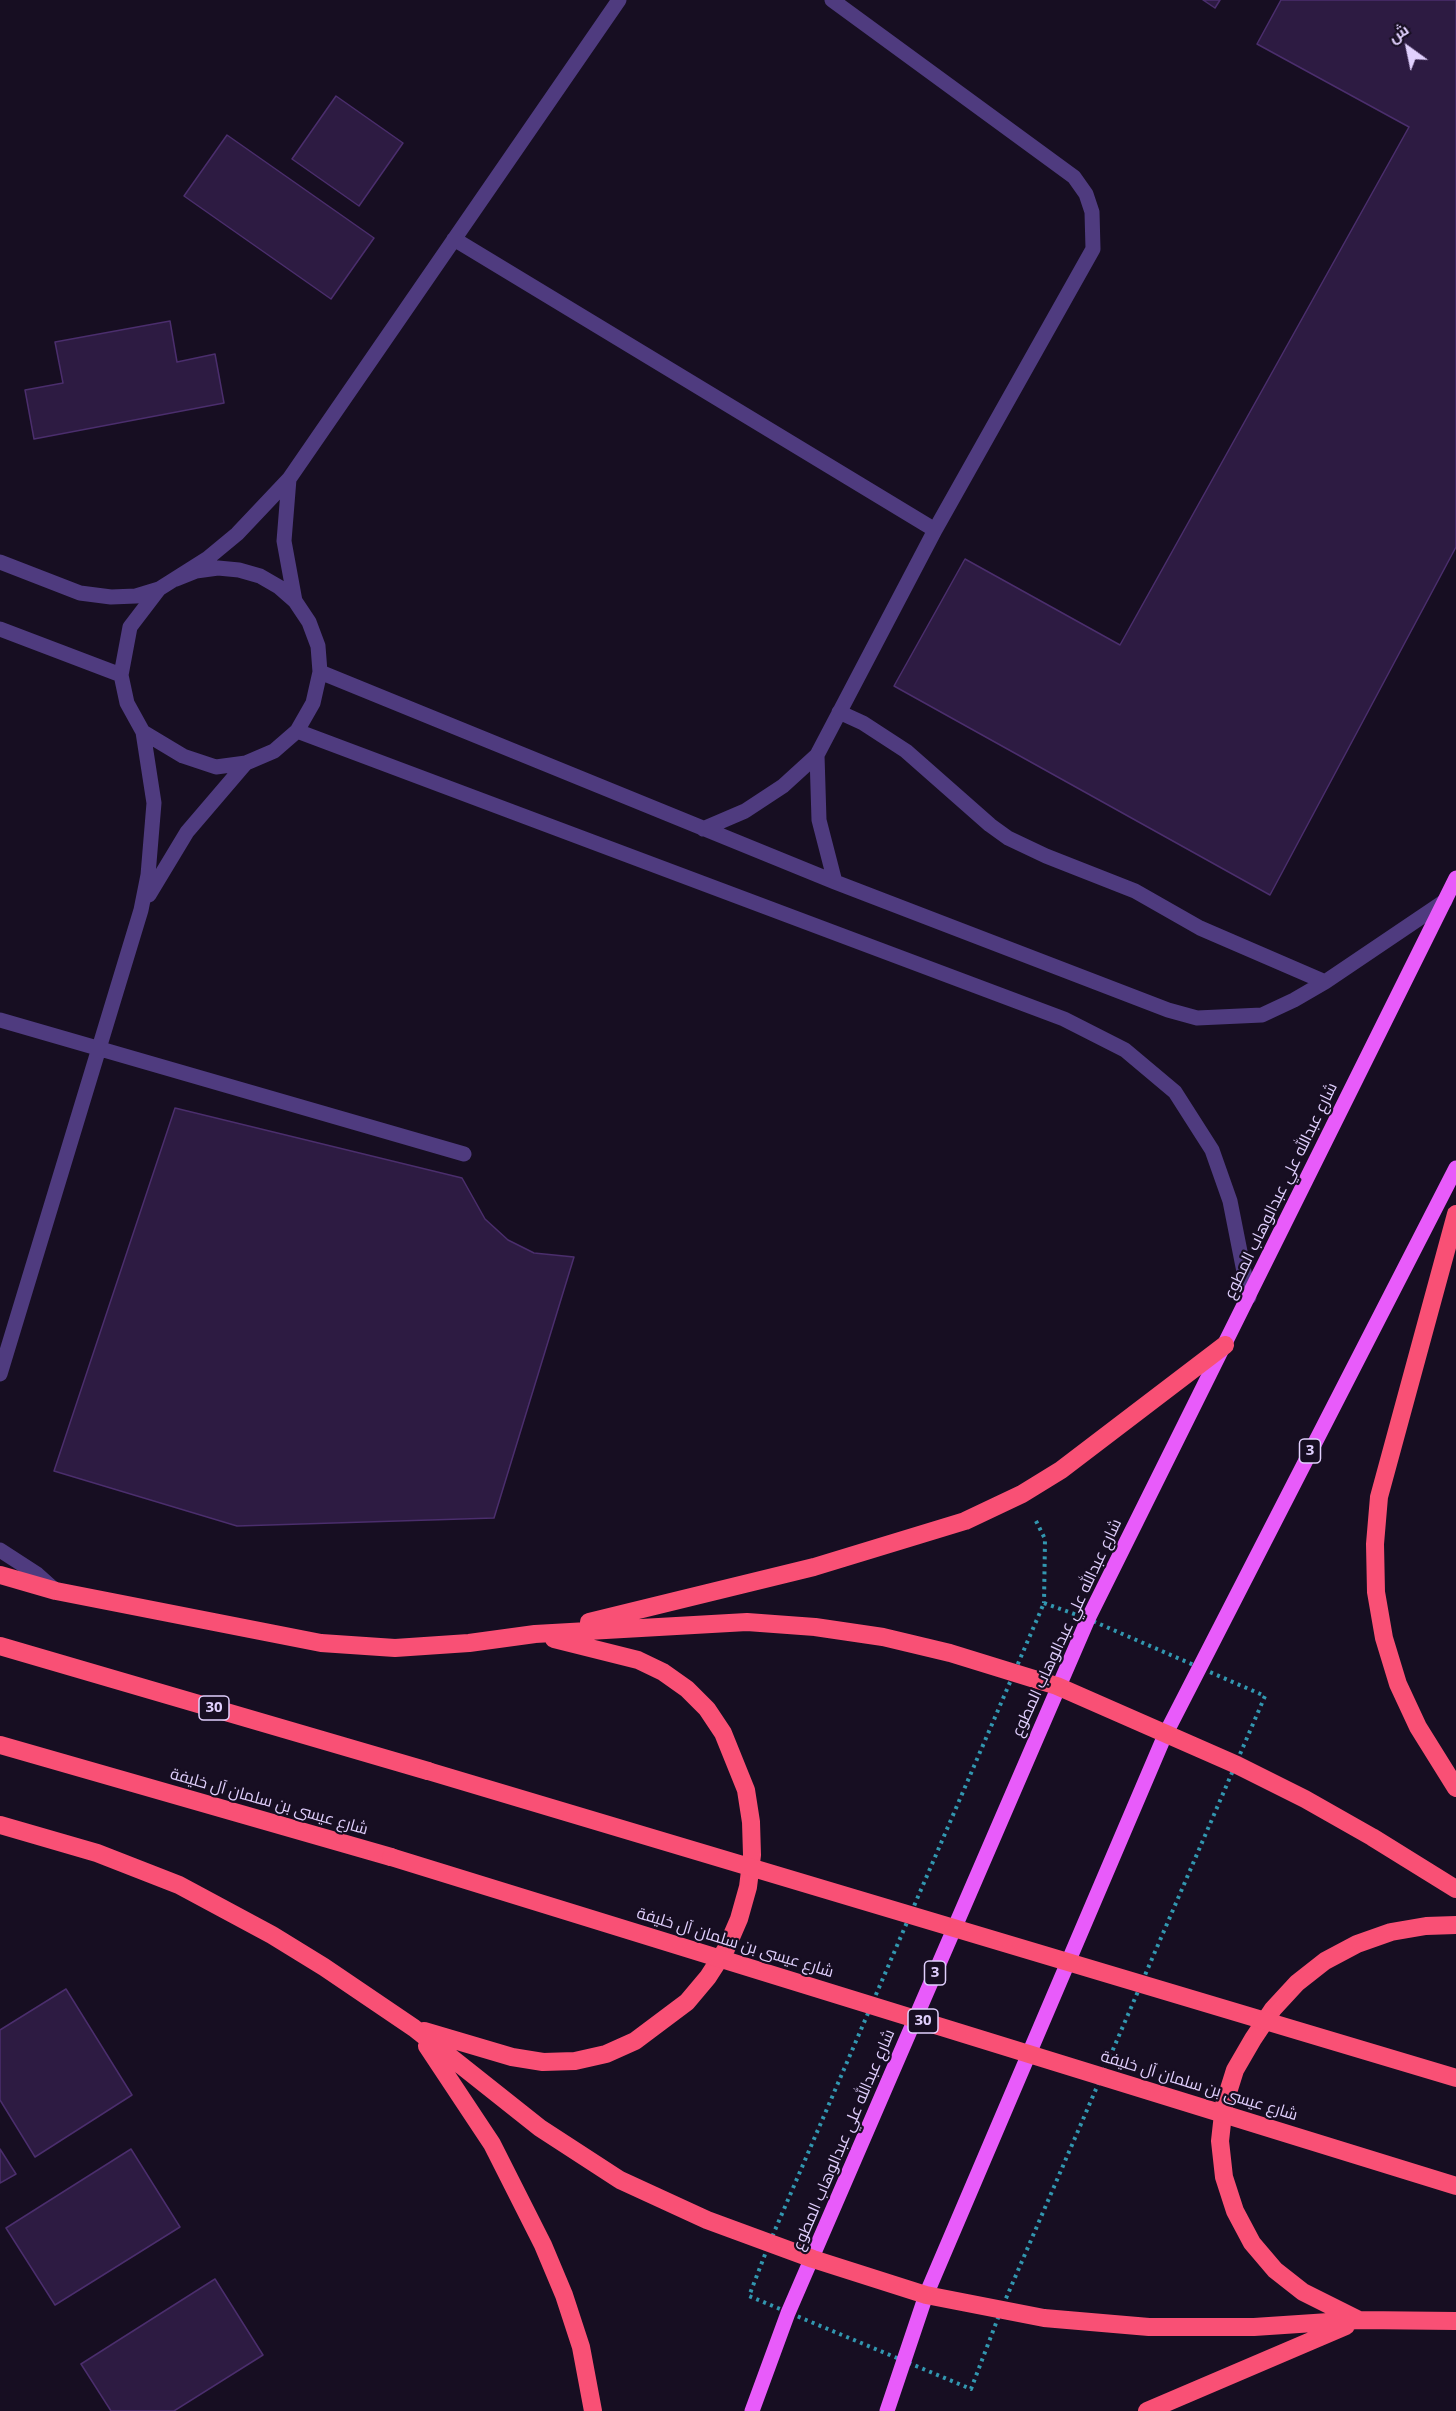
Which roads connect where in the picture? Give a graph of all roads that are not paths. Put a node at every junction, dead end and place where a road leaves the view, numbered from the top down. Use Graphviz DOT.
graph roads {
  1 [pos="619,0"];
  2 [pos="832,0"];
  3 [pos="454,238"];
  4 [pos="289,479"];
  5 [pos="935,530"];
  6 [pos="0,562"];
  7 [pos="176,579"];
  8 [pos="159,589"];
  9 [pos="295,601"];
  10 [pos="0,629"];
  11 [pos="320,672"];
  12 [pos="121,675"];
  13 [pos="839,712"];
  14 [pos="297,731"];
  15 [pos="143,732"];
  16 [pos="817,755"];
  17 [pos="246,763"];
  18 [pos="703,830"];
  19 [pos="1456,878"];
  20 [pos="835,882"];
  21 [pos="1445,901"];
  22 [pos="141,910"];
  23 [pos="1325,982"];
  24 [pos="0,1020"];
  25 [pos="97,1047"];
  26 [pos="464,1154"];
  27 [pos="1456,1168"];
  28 [pos="1456,1214"];
  29 [pos="1249,1297"];
  30 [pos="1225,1345"];
  31 [pos="0,1374"];
  32 [pos="0,1550"];
  33 [pos="0,1575"];
  34 [pos="56,1591"];
  35 [pos="535,1634"];
  36 [pos="0,1646"];
  37 [pos="1057,1686"];
  38 [pos="1165,1735"];
  39 [pos="0,1745"];
  40 [pos="1456,1788"];
  41 [pos="0,1825"];
  42 [pos="1456,1889"];
  43 [pos="1456,1925"];
  44 [pos="414,2028"];
  45 [pos="1456,2078"];
  46 [pos="1456,2186"];
  47 [pos="813,2259"];
  48 [pos="926,2295"];
  49 [pos="1359,2320"];
  50 [pos="1456,2321"];
  51 [pos="593,2411"];
  52 [pos="752,2411"];
  53 [pos="887,2411"];
  54 [pos="1147,2411"];
  1 -- 3 [label="street"];
  2 -- 5 [label="street"];
  3 -- 4 [label="street"];
  3 -- 5 [label="street"];
  4 -- 7 [label="street"];
  4 -- 9 [label="street"];
  5 -- 13 [label="street"];
  6 -- 8 [label="street"];
  7 -- 8 [label="street"];
  7 -- 9 [label="street"];
  8 -- 12 [label="street"];
  9 -- 11 [label="street"];
  10 -- 12 [label="street"];
  11 -- 14 [label="street"];
  11 -- 18 [label="street"];
  12 -- 15 [label="street"];
  13 -- 16 [label="street"];
  13 -- 23 [label="street"];
  14 -- 17 [label="street"];
  14 -- 29 [label="street"];
  15 -- 17 [label="street"];
  15 -- 22 [label="street"];
  16 -- 18 [label="street"];
  16 -- 20 [label="street"];
  17 -- 22 [label="street"];
  18 -- 20 [label="street"];
  19 -- 21 [label="main road, شارع عبدالله علي عبدالوهاب المطوع / 3"];
  20 -- 23 [label="street"];
  21 -- 23 [label="street"];
  21 -- 29 [label="main road, شارع عبدالله علي عبدالوهاب المطوع / 3"];
  22 -- 25 [label="street"];
  24 -- 25 [label="street"];
  25 -- 26 [label="street"];
  25 -- 31 [label="street"];
  27 -- 38 [label="main road, 3"];
  28 -- 40 [label="highway"];
  29 -- 30 [label="main road, شارع عبدالله علي عبدالوهاب المطوع / 3"];
  30 -- 35 [label="highway"];
  30 -- 37 [label="main road, شارع عبدالله علي عبدالوهاب المطوع / 3"];
  32 -- 34 [label="street"];
  33 -- 34 [label="highway"];
  34 -- 35 [label="highway"];
  35 -- 37 [label="highway"];
  35 -- 44 [label="highway"];
  36 -- 45 [label="highway, 30, bridge"];
  37 -- 38 [label="highway"];
  37 -- 47 [label="main road, شارع عبدالله علي عبدالوهاب المطوع / 3"];
  38 -- 42 [label="highway"];
  38 -- 48 [label="main road, 3"];
  39 -- 46 [label="highway, شارع عيسى بن سلمان آل خليفة / 30, bridge"];
  41 -- 44 [label="highway"];
  43 -- 49 [label="highway"];
  44 -- 47 [label="highway"];
  44 -- 51 [label="highway"];
  47 -- 48 [label="highway"];
  47 -- 52 [label="main road, شارع عبدالله علي عبدالوهاب المطوع / 3"];
  48 -- 49 [label="highway"];
  48 -- 53 [label="main road, 3"];
  49 -- 50 [label="highway"];
  49 -- 54 [label="highway"];
}
